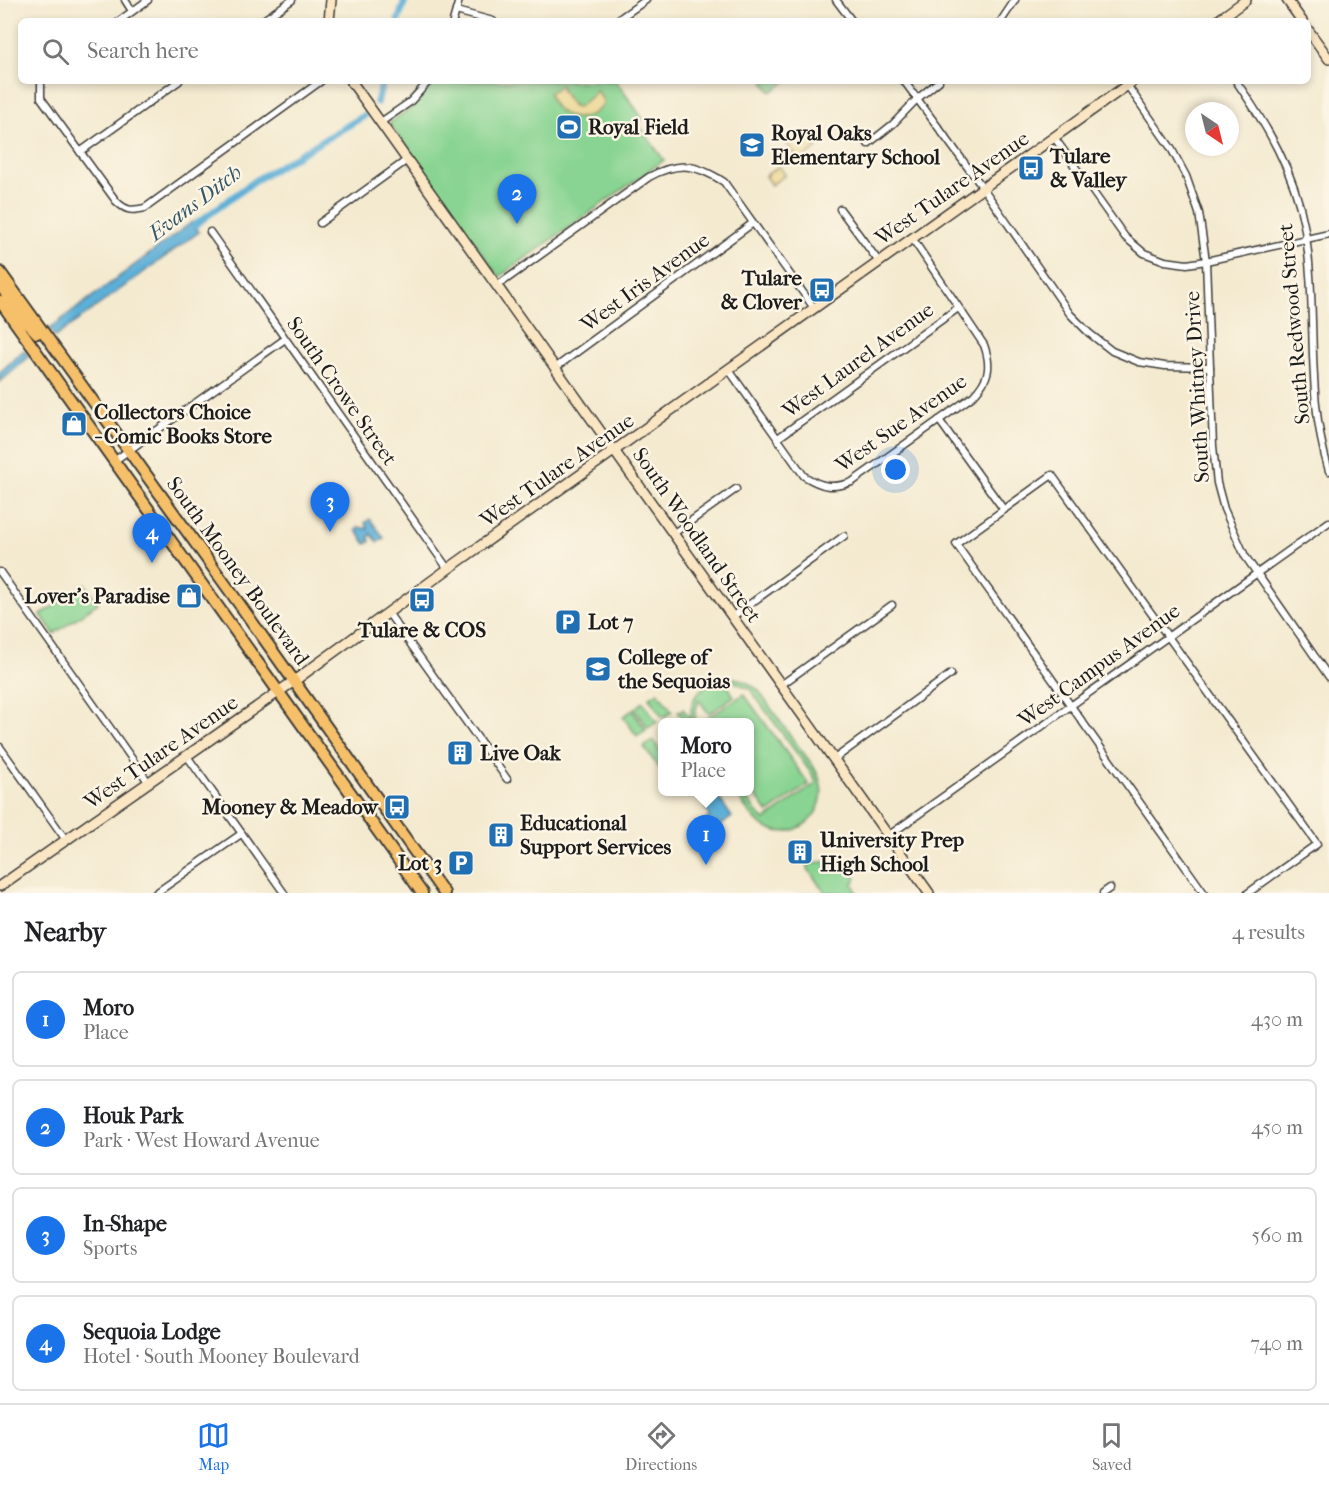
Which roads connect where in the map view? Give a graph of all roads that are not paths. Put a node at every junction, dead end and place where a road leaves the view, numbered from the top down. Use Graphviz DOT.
graph roads {
  1 [pos="124,0"];
  2 [pos="148,0"];
  3 [pos="291,0"];
  4 [pos="331,0"];
  5 [pos="459,0"];
  6 [pos="646,0"];
  7 [pos="836,0"];
  8 [pos="1015,0"];
  9 [pos="1246,0"];
  10 [pos="1287,0"];
  11 [pos="132,11"];
  12 [pos="456,11"];
  13 [pos="123,18"];
  14 [pos="266,18"];
  15 [pos="329,18"];
  16 [pos="454,18"];
  17 [pos="482,18"];
  18 [pos="620,18"];
  19 [pos="850,18"];
  20 [pos="1003,18"];
  21 [pos="1221,18"];
  22 [pos="1300,18"];
  23 [pos="1311,33"];
  24 [pos="1325,46"];
  25 [pos="1329,59"];
  26 [pos="175,84"];
  27 [pos="317,84"];
  28 [pos="353,84"];
  29 [pos="426,84"];
  30 [pos="906,84"];
  31 [pos="935,84"];
  32 [pos="1129,84"];
  33 [pos="1131,84"];
  34 [pos="1238,84"];
  35 [pos="41,85"];
  36 [pos="917,99"];
  37 [pos="381,122"];
  38 [pos="1054,137"];
  39 [pos="868,144"];
  40 [pos="80,152"];
  41 [pos="408,160"];
  42 [pos="983,188"];
  43 [pos="840,208"];
  44 [pos="320,223"];
  45 [pos="753,223"];
  46 [pos="210,232"];
  47 [pos="1329,234"];
  48 [pos="912,238"];
  49 [pos="1306,239"];
  50 [pos="1206,261"];
  51 [pos="879,262"];
  52 [pos="0,272"];
  53 [pos="0,285"];
  54 [pos="497,286"];
  55 [pos="0,301"];
  56 [pos="814,308"];
  57 [pos="958,308"];
  58 [pos="285,339"];
  59 [pos="68,367"];
  60 [pos="1210,367"];
  61 [pos="555,368"];
  62 [pos="729,370"];
  63 [pos="939,420"];
  64 [pos="778,438"];
  65 [pos="128,451"];
  66 [pos="615,451"];
  67 [pos="114,461"];
  68 [pos="1329,471"];
  69 [pos="736,489"];
  70 [pos="1004,510"];
  71 [pos="1329,522"];
  72 [pos="674,533"];
  73 [pos="844,536"];
  74 [pos="448,569"];
  75 [pos="0,572"];
  76 [pos="1256,573"];
  77 [pos="892,605"];
  78 [pos="388,614"];
  79 [pos="732,617"];
  80 [pos="1168,636"];
  81 [pos="951,674"];
  82 [pos="1329,677"];
  83 [pos="294,681"];
  84 [pos="781,685"];
  85 [pos="279,692"];
  86 [pos="1071,706"];
  87 [pos="0,747"];
  88 [pos="187,756"];
  89 [pos="833,760"];
  90 [pos="507,778"];
  91 [pos="149,783"];
  92 [pos="241,834"];
  93 [pos="888,836"];
  94 [pos="66,840"];
  95 [pos="0,886"];
  96 [pos="1110,888"];
  97 [pos="156,893"];
  98 [pos="284,893"];
  99 [pos="423,893"];
  100 [pos="444,893"];
  101 [pos="929,893"];
  102 [pos="1103,893"];
  103 [pos="1204,893"];
  104 [pos="1248,893"];
  1 -- 11 [label="street"];
  2 -- 11 [label="street"];
  3 -- 14 [label="street"];
  4 -- 15 [label="street"];
  5 -- 12 [label="street"];
  6 -- 18 [label="street"];
  7 -- 19 [label="street"];
  8 -- 20 [label="street"];
  9 -- 21 [label="street"];
  10 -- 22 [label="street"];
  11 -- 13 [label="street"];
  12 -- 16 [label="street"];
  12 -- 17 [label="street"];
  23 -- 24 [label="street"];
  24 -- 25 [label="street"];
  26 -- 40 [label="street"];
  27 -- 40 [label="street"];
  28 -- 37 [label="street, South Woodland Street"];
  29 -- 37 [label="street"];
  30 -- 36 [label="street"];
  31 -- 36 [label="street"];
  32 -- 38 [label="street, West Tulare Avenue"];
  33 -- 50 [label="street, South Whitney Drive"];
  34 -- 49 [label="street, South Redwood Street"];
  35 -- 40 [label="street"];
  36 -- 39 [label="street"];
  36 -- 42 [label="street"];
  37 -- 41 [label="street, South Woodland Street"];
  38 -- 42 [label="street, West Tulare Avenue"];
  38 -- 50 [label="street"];
  41 -- 44 [label="street"];
  41 -- 54 [label="street, South Woodland Street"];
  42 -- 48 [label="street, West Tulare Avenue"];
  42 -- 60 [label="street"];
  43 -- 51 [label="street"];
  45 -- 54 [label="street"];
  45 -- 56 [label="street"];
  45 -- 61 [label="street, West Iris Avenue"];
  46 -- 58 [label="street, South Crowe Street"];
  47 -- 49 [label="street"];
  48 -- 51 [label="street, West Tulare Avenue"];
  48 -- 57 [label="street"];
  49 -- 50 [label="street"];
  49 -- 68 [label="street, South Redwood Street"];
  50 -- 60 [label="street, South Whitney Drive"];
  51 -- 56 [label="street, West Tulare Avenue"];
  52 -- 59 [label="main road, South Mooney Boulevard"];
  53 -- 59 [label="main road"];
  54 -- 61 [label="street, South Woodland Street"];
  55 -- 67 [label="main road, South Mooney Boulevard"];
  56 -- 62 [label="street, West Tulare Avenue"];
  57 -- 63 [label="street, West Sue Avenue"];
  57 -- 64 [label="street, West Laurel Avenue"];
  58 -- 65 [label="street"];
  58 -- 74 [label="street, South Crowe Street"];
  59 -- 65 [label="main road, South Mooney Boulevard"];
  60 -- 76 [label="street, South Whitney Drive"];
  61 -- 66 [label="street, South Woodland Street"];
  62 -- 64 [label="street"];
  62 -- 66 [label="street, West Tulare Avenue"];
  63 -- 64 [label="street, West Sue Avenue"];
  63 -- 70 [label="street"];
  65 -- 67 [label="street"];
  65 -- 83 [label="main road, South Mooney Boulevard"];
  66 -- 72 [label="street, South Woodland Street"];
  66 -- 74 [label="street, West Tulare Avenue"];
  67 -- 85 [label="main road, South Mooney Boulevard"];
  69 -- 72 [label="street"];
  70 -- 80 [label="street"];
  70 -- 86 [label="street"];
  71 -- 76 [label="street, West Campus Avenue"];
  72 -- 79 [label="street, South Woodland Street"];
  73 -- 79 [label="street"];
  74 -- 78 [label="street, West Tulare Avenue"];
  75 -- 91 [label="street"];
  76 -- 80 [label="street, West Campus Avenue"];
  76 -- 82 [label="street, South Whitney Drive"];
  77 -- 84 [label="street"];
  78 -- 83 [label="street, West Tulare Avenue"];
  78 -- 90 [label="street"];
  79 -- 84 [label="street, South Woodland Street"];
  80 -- 86 [label="street, West Campus Avenue"];
  80 -- 104 [label="street"];
  81 -- 89 [label="street"];
  83 -- 85 [label="street, West Tulare Avenue"];
  83 -- 100 [label="main road, South Mooney Boulevard"];
  84 -- 89 [label="street, South Woodland Street"];
  85 -- 88 [label="street, West Tulare Avenue"];
  85 -- 99 [label="main road, South Mooney Boulevard"];
  86 -- 93 [label="street, West Campus Avenue"];
  86 -- 103 [label="street"];
  87 -- 94 [label="street"];
  88 -- 91 [label="street, West Tulare Avenue"];
  88 -- 92 [label="street"];
  89 -- 93 [label="street, South Woodland Street"];
  91 -- 94 [label="street, West Tulare Avenue"];
  92 -- 97 [label="street"];
  92 -- 98 [label="street"];
  93 -- 101 [label="street, South Woodland Street"];
  94 -- 95 [label="street, West Tulare Avenue"];
  96 -- 102 [label="street"];
}
